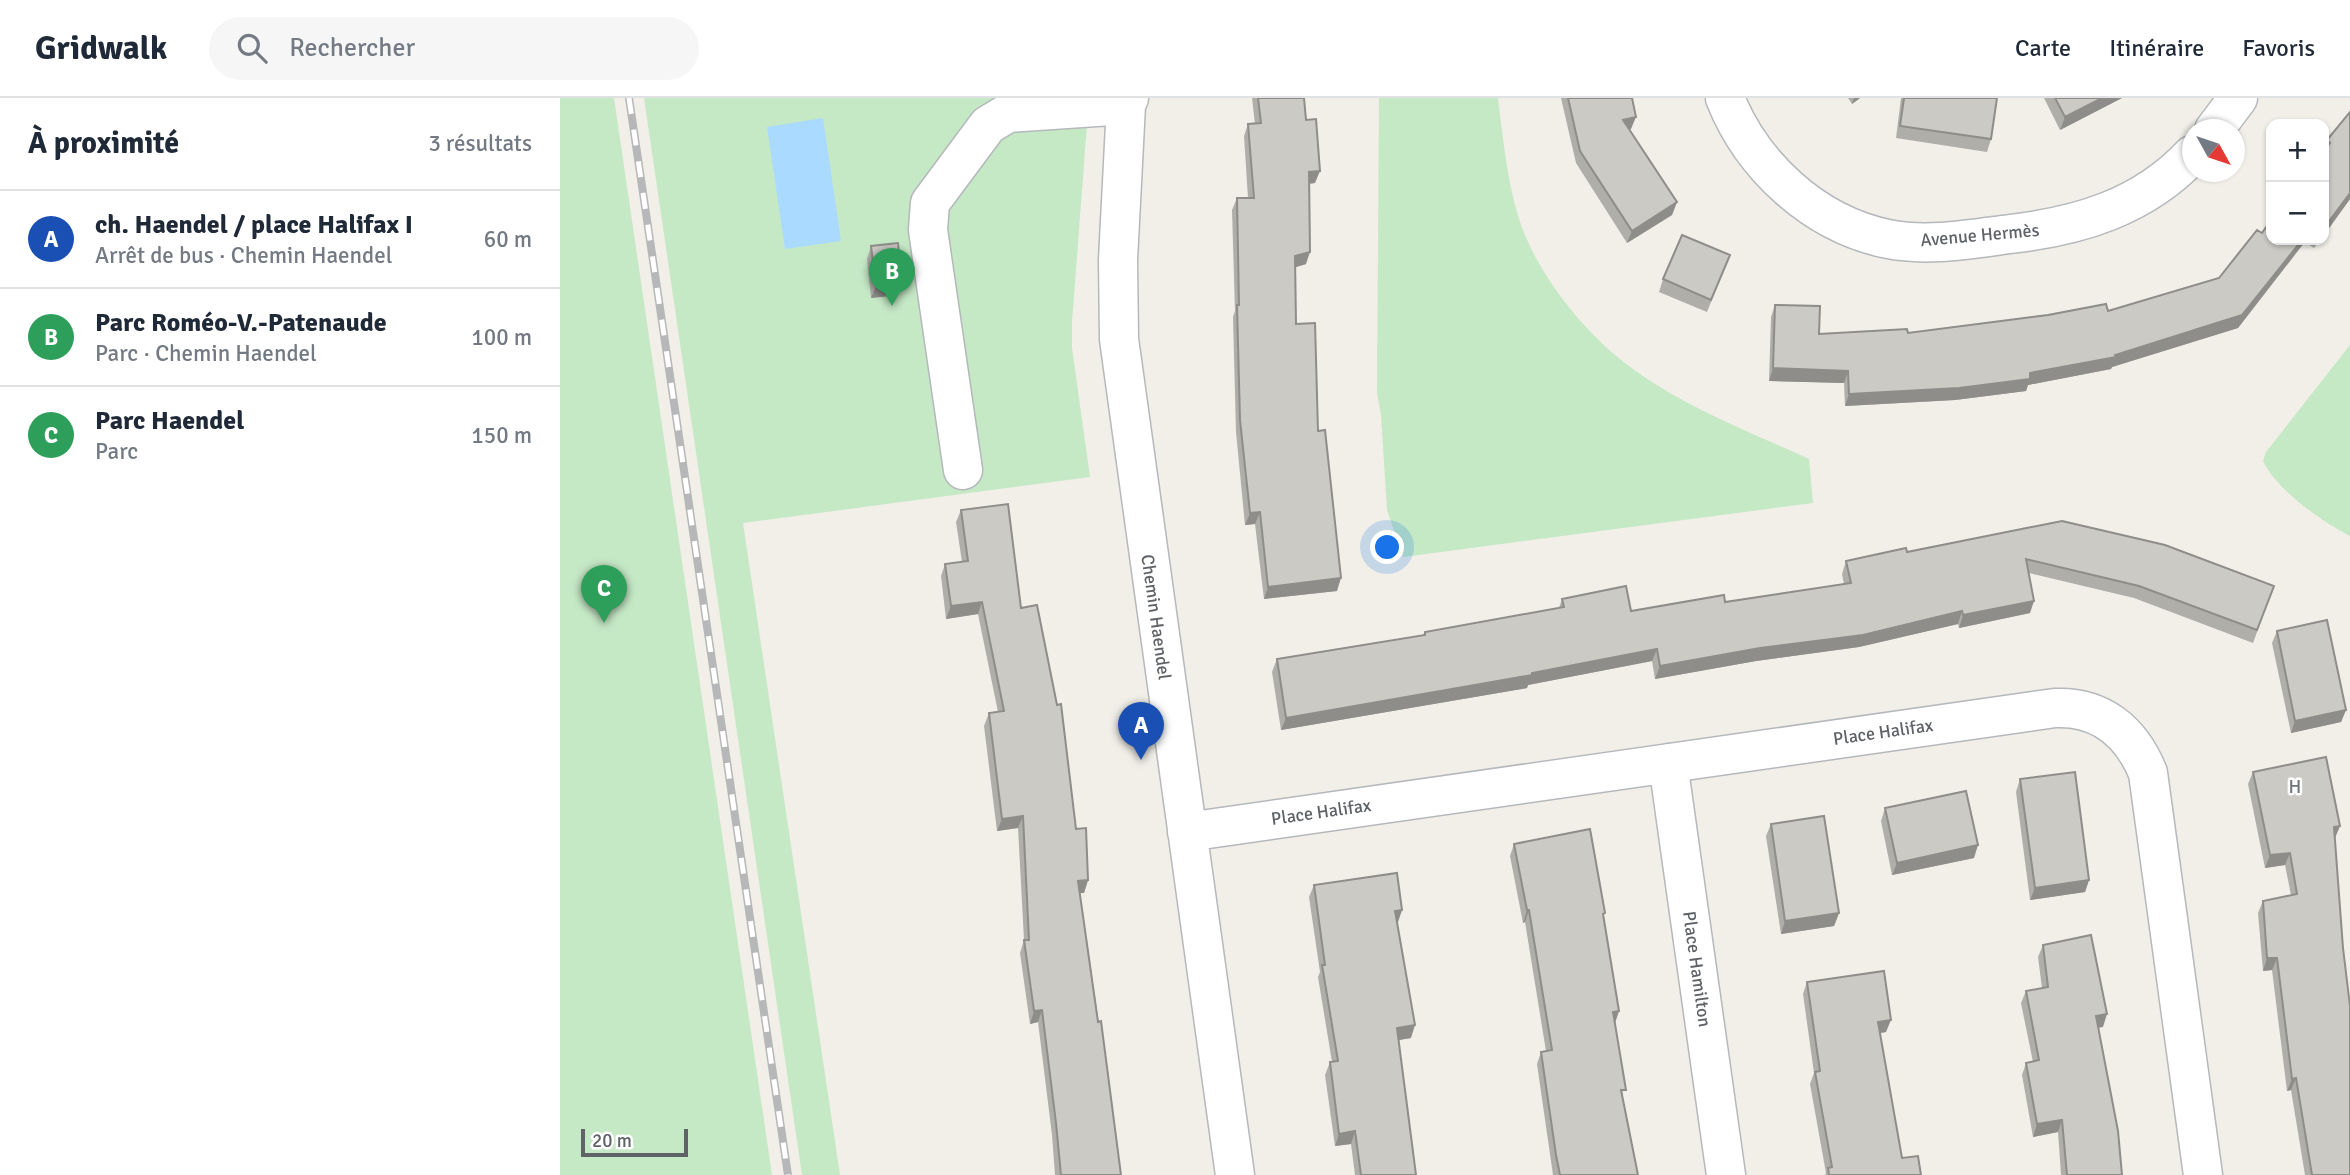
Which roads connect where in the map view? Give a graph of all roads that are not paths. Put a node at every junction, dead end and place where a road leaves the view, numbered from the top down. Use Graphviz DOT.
graph roads {
  1 [pos="1724,98"];
  2 [pos="2238,98"];
  3 [pos="1127,100"];
  4 [pos="2222,119"];
  5 [pos="2182,164"];
  6 [pos="963,470"];
  7 [pos="1668,763"];
  8 [pos="1187,832"];
  9 [pos="1235,1175"];
  10 [pos="1726,1175"];
  11 [pos="2203,1175"];
  1 -- 5 [label="street, Avenue Hermès"];
  2 -- 4 [label="street"];
  3 -- 6 [label="street"];
  3 -- 8 [label="street, Chemin Haendel"];
  7 -- 8 [label="street, Place Halifax"];
  7 -- 10 [label="street, Place Hamilton"];
  7 -- 11 [label="street, Place Halifax"];
  8 -- 9 [label="street, Chemin Haendel"];
}
